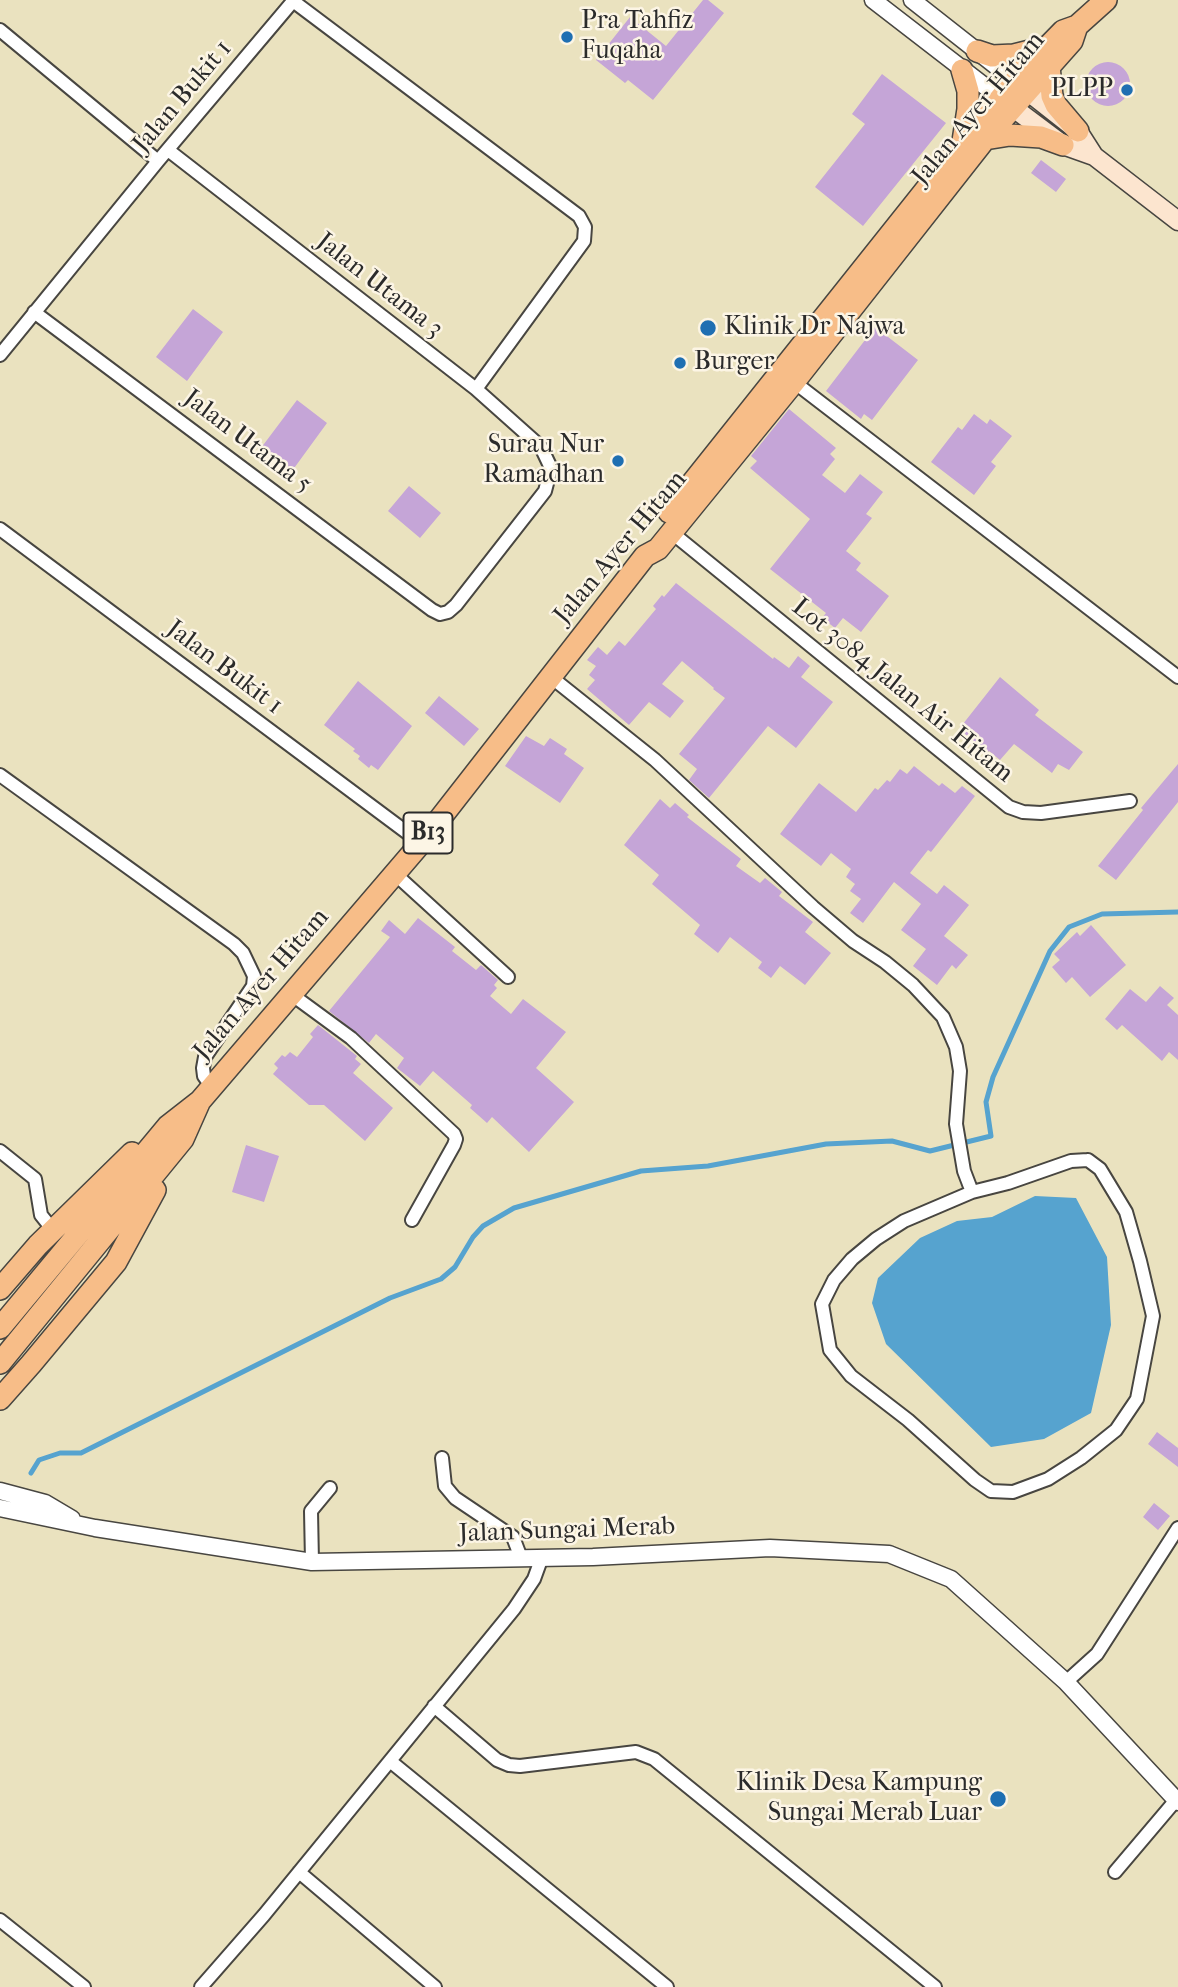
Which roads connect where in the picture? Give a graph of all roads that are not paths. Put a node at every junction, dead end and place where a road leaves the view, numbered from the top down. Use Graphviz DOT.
graph roads {
  1 [pos="873,0"];
  2 [pos="912,0"];
  3 [pos="1105,0"];
  4 [pos="294,1"];
  5 [pos="0,30"];
  6 [pos="977,51"];
  7 [pos="1048,57"];
  8 [pos="962,70"];
  9 [pos="1021,86"];
  10 [pos="1007,103"];
  11 [pos="1070,138"];
  12 [pos="985,139"];
  13 [pos="962,143"];
  14 [pos="168,150"];
  15 [pos="158,161"];
  16 [pos="1178,221"];
  17 [pos="34,312"];
  18 [pos="0,355"];
  19 [pos="794,382"];
  20 [pos="476,389"];
  21 [pos="551,468"];
  22 [pos="0,529"];
  23 [pos="671,533"];
  24 [pos="645,556"];
  25 [pos="551,677"];
  26 [pos="1178,677"];
  27 [pos="0,775"];
  28 [pos="1130,801"];
  29 [pos="421,843"];
  30 [pos="394,873"];
  31 [pos="508,977"];
  32 [pos="291,994"];
  33 [pos="206,1094"];
  34 [pos="176,1132"];
  35 [pos="0,1151"];
  36 [pos="149,1165"];
  37 [pos="972,1192"];
  38 [pos="412,1220"];
  39 [pos="53,1230"];
  40 [pos="0,1289"];
  41 [pos="0,1328"];
  42 [pos="0,1363"];
  43 [pos="0,1399"];
  44 [pos="442,1458"];
  45 [pos="330,1488"];
  46 [pos="0,1491"];
  47 [pos="0,1508"];
  48 [pos="80,1523"];
  49 [pos="1178,1528"];
  50 [pos="542,1557"];
  51 [pos="521,1558"];
  52 [pos="312,1562"];
  53 [pos="1066,1682"];
  54 [pos="435,1706"];
  55 [pos="390,1761"];
  56 [pos="1177,1801"];
  57 [pos="299,1872"];
  58 [pos="1115,1872"];
  59 [pos="0,1920"];
  60 [pos="84,1987"];
  61 [pos="201,1987"];
  62 [pos="435,1987"];
  63 [pos="667,1987"];
  64 [pos="935,1987"];
  1 -- 8 [label="street"];
  2 -- 6 [label="street"];
  3 -- 7 [label="main road"];
  4 -- 14 [label="street, Jalan Bukit 1"];
  4 -- 20 [label="street"];
  5 -- 15 [label="street"];
  6 -- 7 [label="main road"];
  6 -- 9 [label="street"];
  7 -- 9 [label="main road"];
  7 -- 11 [label="main road"];
  8 -- 10 [label="street"];
  8 -- 13 [label="main road"];
  9 -- 10 [label="main road"];
  9 -- 11 [label="main road"];
  10 -- 11 [label="main road"];
  10 -- 12 [label="main road, Jalan Ayer Hitam / B13"];
  10 -- 13 [label="main road"];
  11 -- 12 [label="main road"];
  11 -- 16 [label="main road"];
  12 -- 19 [label="main road, Jalan Ayer Hitam / B13"];
  13 -- 24 [label="main road"];
  14 -- 15 [label="street, Jalan Bukit 1"];
  14 -- 20 [label="street, Jalan Utama 3"];
  15 -- 17 [label="street, Jalan Bukit 1"];
  17 -- 18 [label="street, Jalan Bukit 1"];
  17 -- 21 [label="street, Jalan Utama 5"];
  19 -- 23 [label="main road, Jalan Ayer Hitam / B13"];
  19 -- 26 [label="street"];
  20 -- 21 [label="street, Jalan Utama 3"];
  22 -- 29 [label="street, Jalan Bukit 1"];
  23 -- 24 [label="main road, Jalan Ayer Hitam / B13"];
  23 -- 28 [label="street, Lot 3084 Jalan Air Hitam"];
  24 -- 25 [label="main road, Jalan Ayer Hitam / B13"];
  25 -- 29 [label="main road, Jalan Ayer Hitam / B13"];
  25 -- 37 [label="street"];
  27 -- 33 [label="street"];
  29 -- 30 [label="main road, Jalan Ayer Hitam / B13"];
  30 -- 31 [label="street"];
  30 -- 32 [label="main road, Jalan Ayer Hitam / B13"];
  32 -- 33 [label="main road, Jalan Ayer Hitam / B13"];
  32 -- 38 [label="street"];
  33 -- 34 [label="main road, Jalan Ayer Hitam / B13"];
  34 -- 36 [label="main road, Jalan Ayer Hitam / B13"];
  34 -- 39 [label="main road"];
  34 -- 43 [label="main road"];
  35 -- 39 [label="street"];
  36 -- 41 [label="main road, B13"];
  36 -- 42 [label="main road, B13"];
  37 -- 37 [label="street"];
  39 -- 40 [label="main road"];
  44 -- 51 [label="street"];
  45 -- 52 [label="street"];
  46 -- 48 [label="street, Jalan Sungai Merab"];
  47 -- 48 [label="street, Jalan Sungai Merab"];
  48 -- 52 [label="street, Jalan Sungai Merab"];
  49 -- 53 [label="street"];
  50 -- 51 [label="street, Jalan Sungai Merab"];
  50 -- 53 [label="street, Jalan Sungai Merab"];
  50 -- 54 [label="street"];
  51 -- 52 [label="street, Jalan Sungai Merab"];
  53 -- 56 [label="street, Jalan Sungai Merab"];
  54 -- 55 [label="street"];
  54 -- 64 [label="street"];
  55 -- 57 [label="street"];
  55 -- 63 [label="street"];
  56 -- 58 [label="street"];
  57 -- 61 [label="street"];
  57 -- 62 [label="street"];
  59 -- 60 [label="street"];
}
